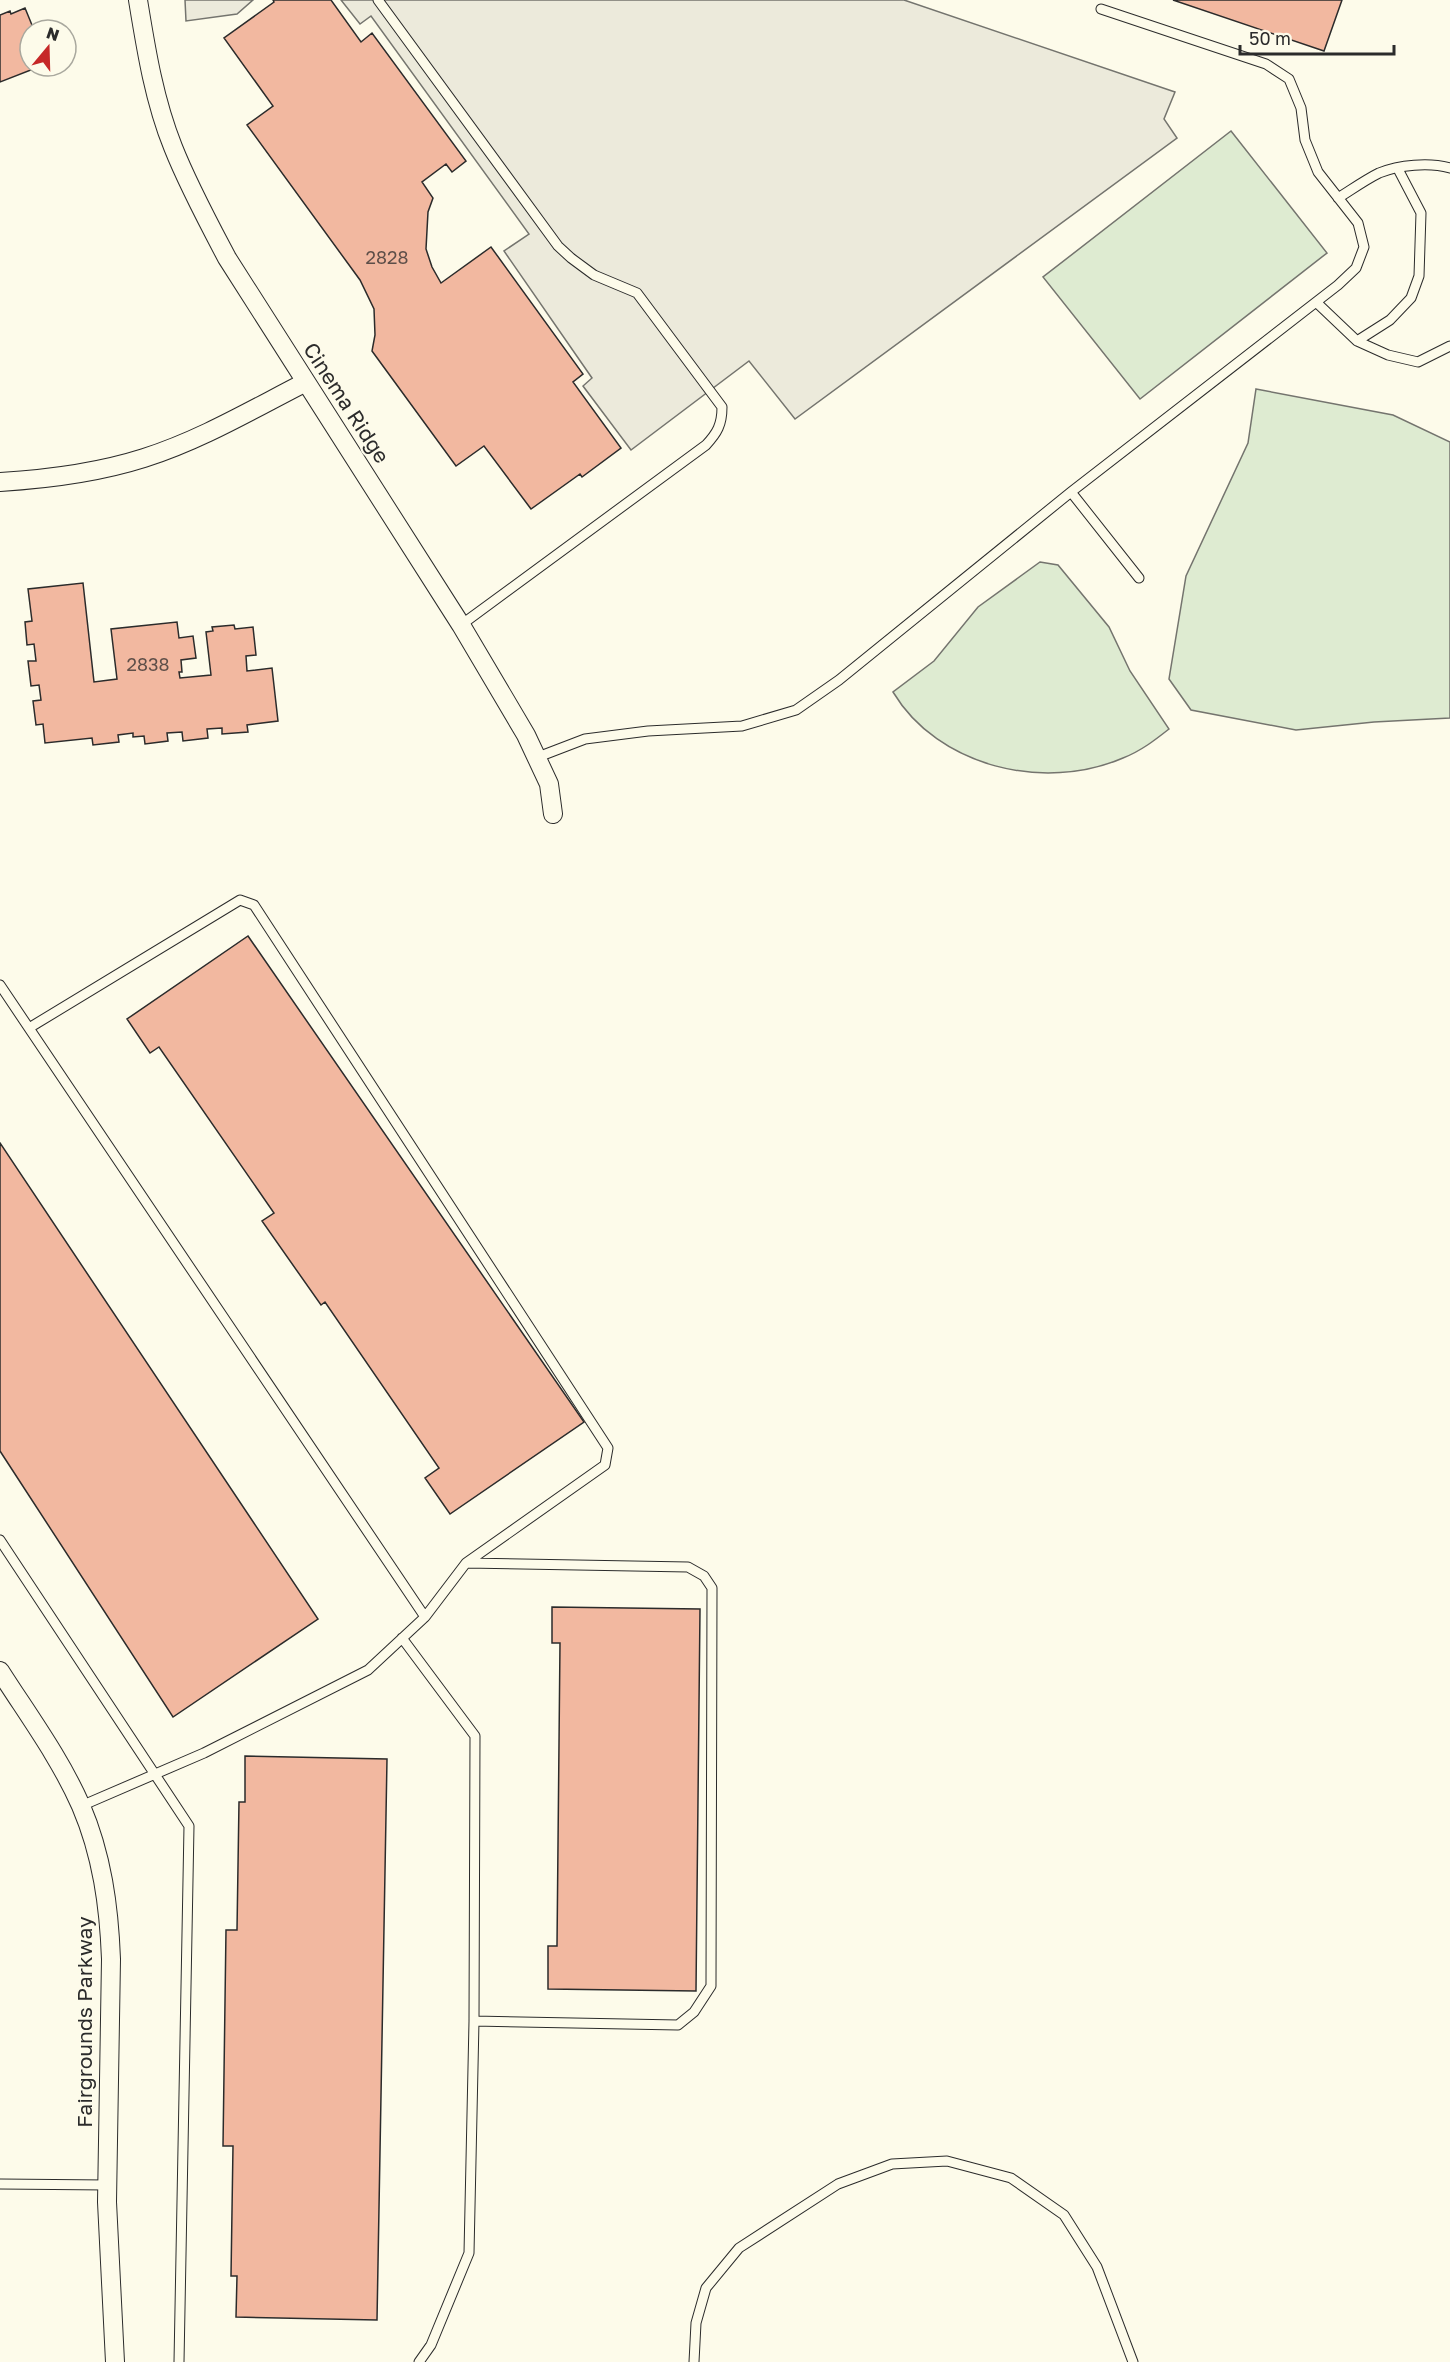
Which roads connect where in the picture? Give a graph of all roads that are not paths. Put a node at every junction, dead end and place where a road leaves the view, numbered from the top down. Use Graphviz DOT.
graph roads {
  1 [pos="138,0"];
  2 [pos="378,0"];
  3 [pos="1101,9"];
  4 [pos="1450,168"];
  5 [pos="1398,169"];
  6 [pos="1338,198"];
  7 [pos="1316,302"];
  8 [pos="1357,341"];
  9 [pos="1450,346"];
  10 [pos="306,382"];
  11 [pos="0,482"];
  12 [pos="1071,492"];
  13 [pos="1140,578"];
  14 [pos="460,625"];
  15 [pos="538,757"];
  16 [pos="553,814"];
  17 [pos="0,985"];
  18 [pos="29,1028"];
  19 [pos="0,1540"];
  20 [pos="466,1563"];
  21 [pos="425,1617"];
  22 [pos="402,1638"];
  23 [pos="0,1671"];
  24 [pos="154,1775"];
  25 [pos="81,1806"];
  26 [pos="474,2021"];
  27 [pos="0,2184"];
  28 [pos="107,2185"];
  29 [pos="115,2362"];
  30 [pos="179,2362"];
  31 [pos="419,2362"];
  32 [pos="694,2362"];
  33 [pos="1133,2362"];
  1 -- 10 [label="street, Cinema Ridge"];
  2 -- 14 [label="lane"];
  3 -- 6 [label="lane"];
  4 -- 5 [label="lane"];
  5 -- 6 [label="lane"];
  5 -- 8 [label="lane"];
  6 -- 7 [label="lane"];
  7 -- 8 [label="lane"];
  7 -- 12 [label="lane"];
  8 -- 9 [label="lane"];
  10 -- 11 [label="street"];
  10 -- 14 [label="street, Cinema Ridge"];
  12 -- 13 [label="lane"];
  12 -- 15 [label="lane"];
  14 -- 15 [label="street, Cinema Ridge"];
  15 -- 16 [label="street, Cinema Ridge"];
  17 -- 18 [label="lane"];
  18 -- 20 [label="lane"];
  18 -- 21 [label="lane"];
  19 -- 24 [label="lane"];
  20 -- 21 [label="lane"];
  20 -- 26 [label="lane"];
  21 -- 22 [label="lane"];
  22 -- 24 [label="lane"];
  22 -- 26 [label="lane"];
  23 -- 25 [label="street, Fairgrounds Parkway"];
  24 -- 25 [label="lane"];
  24 -- 30 [label="lane"];
  25 -- 28 [label="street, Fairgrounds Parkway"];
  26 -- 31 [label="lane"];
  27 -- 28 [label="lane"];
  28 -- 29 [label="street, Fairgrounds Parkway"];
  32 -- 33 [label="lane"];
}
